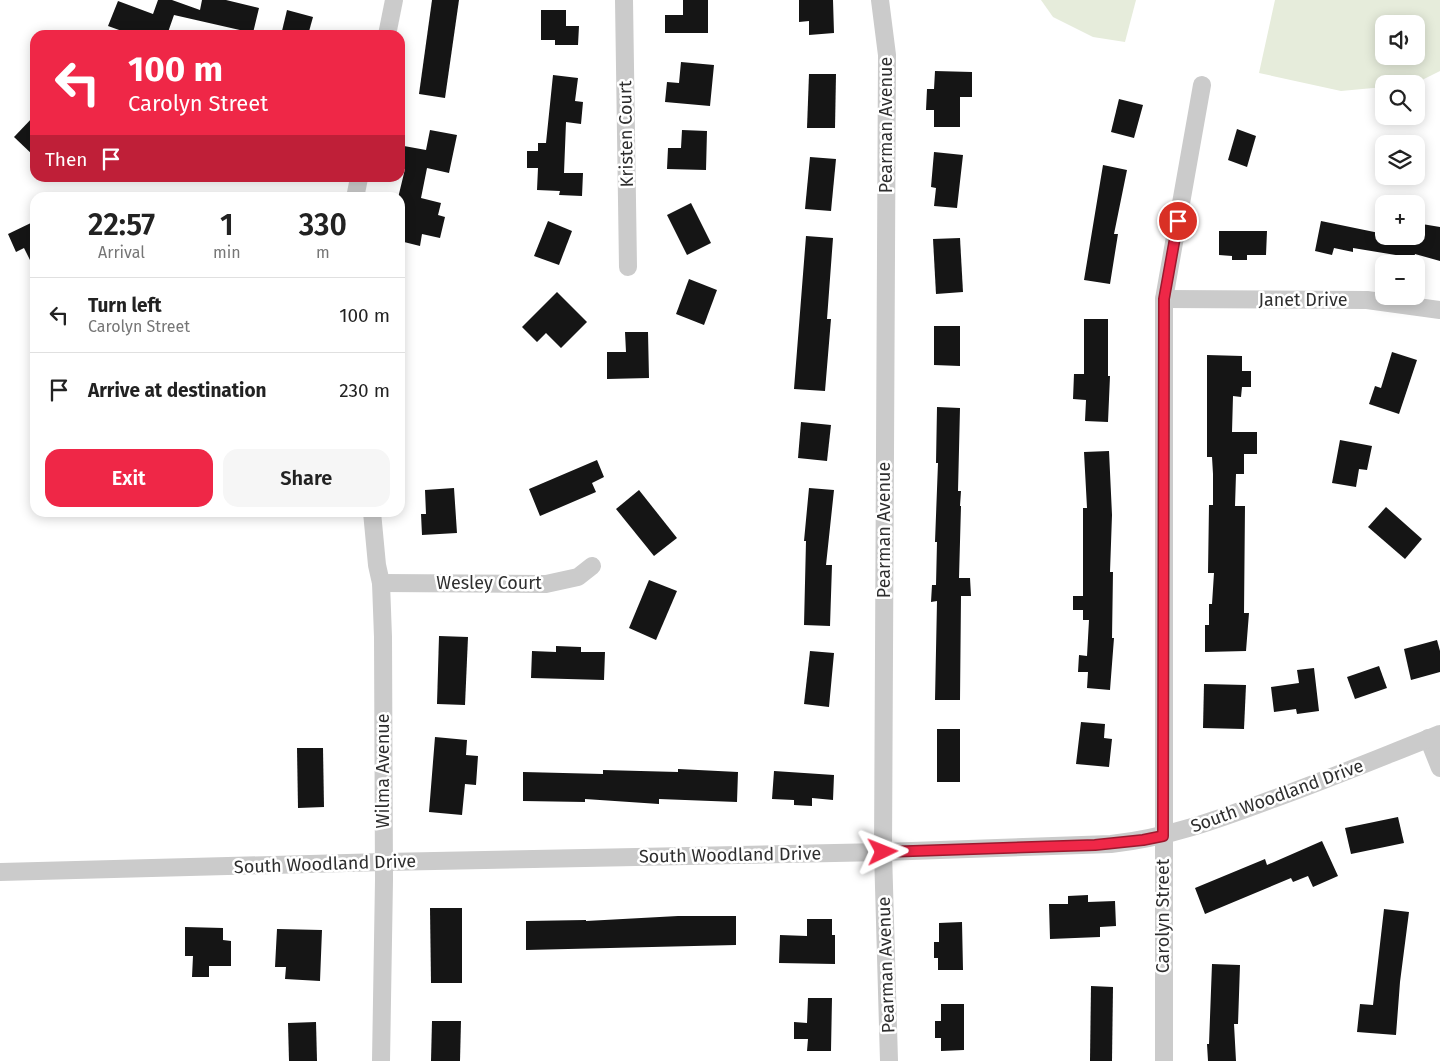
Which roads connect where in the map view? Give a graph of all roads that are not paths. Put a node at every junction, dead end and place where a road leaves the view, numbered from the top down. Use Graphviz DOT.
graph roads {
  1 [pos="394,0"];
  2 [pos="624,0"];
  3 [pos="880,0"];
  4 [pos="388,30"];
  5 [pos="1202,85"];
  6 [pos="628,267"];
  7 [pos="1164,299"];
  8 [pos="1440,310"];
  9 [pos="372,517"];
  10 [pos="592,566"];
  11 [pos="381,584"];
  12 [pos="1434,736"];
  13 [pos="1440,768"];
  14 [pos="1163,836"];
  15 [pos="883,852"];
  16 [pos="384,862"];
  17 [pos="0,872"];
  18 [pos="381,1061"];
  19 [pos="889,1061"];
  20 [pos="1164,1061"];
  1 -- 4 [label="street"];
  2 -- 6 [label="street, Kristen Court"];
  3 -- 15 [label="street, Pearman Avenue"];
  5 -- 7 [label="street, Carolyn Street"];
  7 -- 8 [label="street, Janet Drive"];
  7 -- 14 [label="street, Carolyn Street"];
  9 -- 11 [label="street, Wilma Avenue"];
  10 -- 11 [label="street, Wesley Court"];
  11 -- 16 [label="street, Wilma Avenue"];
  12 -- 13 [label="street"];
  12 -- 14 [label="street, South Woodland Drive"];
  14 -- 15 [label="street, South Woodland Drive"];
  14 -- 20 [label="street, Carolyn Street"];
  15 -- 16 [label="street, South Woodland Drive"];
  15 -- 19 [label="street, Pearman Avenue"];
  16 -- 17 [label="street, South Woodland Drive"];
  16 -- 18 [label="street, Wilma Avenue"];
}
